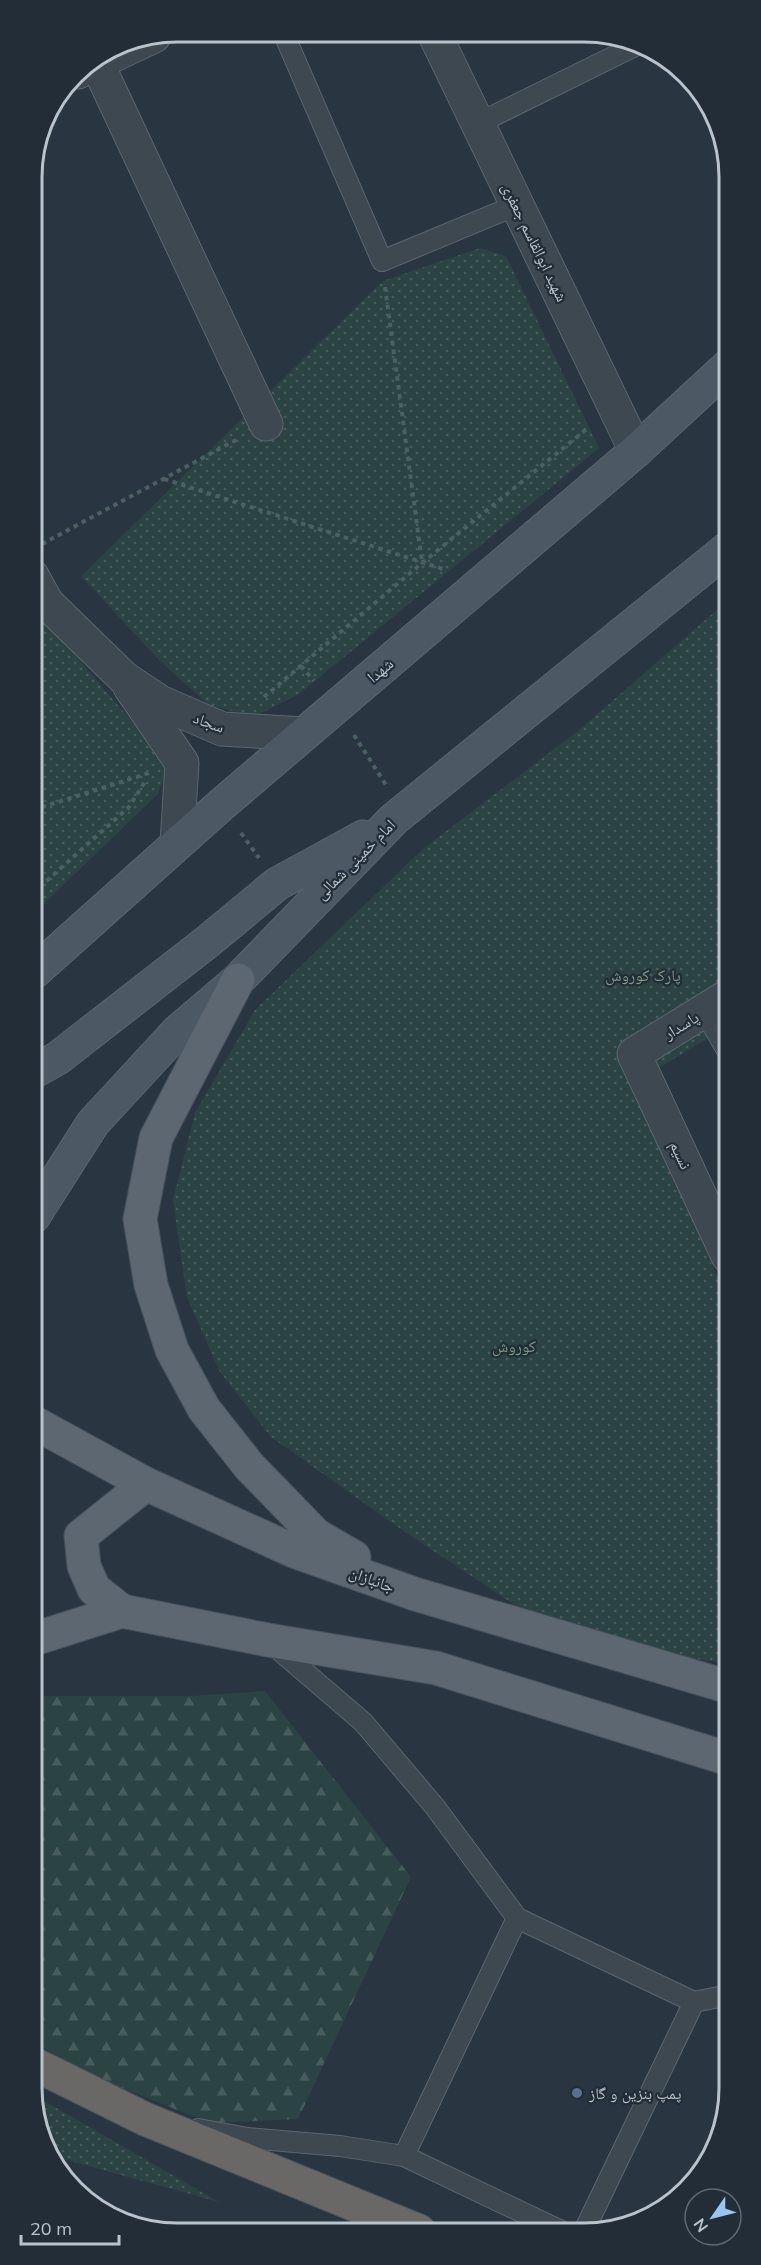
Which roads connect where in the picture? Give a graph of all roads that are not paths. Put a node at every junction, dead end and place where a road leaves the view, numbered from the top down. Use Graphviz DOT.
graph roads {
  1 [pos="287,42"];
  2 [pos="438,42"];
  3 [pos="628,49"];
  4 [pos="93,72"];
  5 [pos="477,124"];
  6 [pos="517,205"];
  7 [pos="719,374"];
  8 [pos="266,424"];
  9 [pos="636,452"];
  10 [pos="719,555"];
  11 [pos="42,594"];
  12 [pos="124,678"];
  13 [pos="304,734"];
  14 [pos="394,819"];
  15 [pos="177,843"];
  16 [pos="42,965"];
  17 [pos="238,980"];
  18 [pos="716,1004"];
  19 [pos="634,1054"];
  20 [pos="42,1067"];
  21 [pos="42,1203"];
  22 [pos="719,1234"];
  23 [pos="42,1427"];
  24 [pos="146,1484"];
  25 [pos="415,1594"];
  26 [pos="122,1611"];
  27 [pos="42,1636"];
  28 [pos="268,1640"];
  29 [pos="719,1685"];
  30 [pos="719,1756"];
  31 [pos="517,1918"];
  32 [pos="719,1997"];
  33 [pos="694,2002"];
  34 [pos="42,2068"];
  35 [pos="145,2119"];
  36 [pos="404,2156"];
  37 [pos="398,2223"];
  38 [pos="544,2223"];
  39 [pos="588,2223"];
  1 -- 6 [label="lane"];
  2 -- 5 [label="street, شهید ابوالقاسم جعفری"];
  3 -- 5 [label="lane"];
  4 -- 8 [label="street"];
  5 -- 6 [label="street, شهید ابوالقاسم جعفری"];
  6 -- 9 [label="street, شهید ابوالقاسم جعفری"];
  7 -- 9 [label="main road, شهدا"];
  9 -- 13 [label="main road, شهدا"];
  10 -- 14 [label="main road, امام خمینی شمالی"];
  11 -- 12 [label="street, سجاد"];
  12 -- 13 [label="street, سجاد"];
  12 -- 15 [label="street, سجاد"];
  13 -- 15 [label="main road, شهدا"];
  14 -- 17 [label="main road, امام خمینی شمالی"];
  14 -- 20 [label="main road"];
  15 -- 16 [label="main road, شهدا"];
  17 -- 21 [label="main road, امام خمینی شمالی"];
  17 -- 25 [label="main road"];
  18 -- 19 [label="street, پاسدار"];
  19 -- 22 [label="street, نسیم"];
  23 -- 24 [label="main road, جانبازان"];
  24 -- 25 [label="main road, جانبازان"];
  24 -- 26 [label="main road"];
  25 -- 29 [label="main road, جانبازان"];
  26 -- 27 [label="main road"];
  26 -- 28 [label="main road"];
  28 -- 30 [label="main road"];
  28 -- 31 [label="lane"];
  31 -- 33 [label="lane"];
  31 -- 36 [label="lane"];
  32 -- 33 [label="lane"];
  33 -- 39 [label="lane"];
  34 -- 35 [label="highway"];
  35 -- 36 [label="lane"];
  35 -- 37 [label="highway"];
  36 -- 38 [label="lane"];
}
